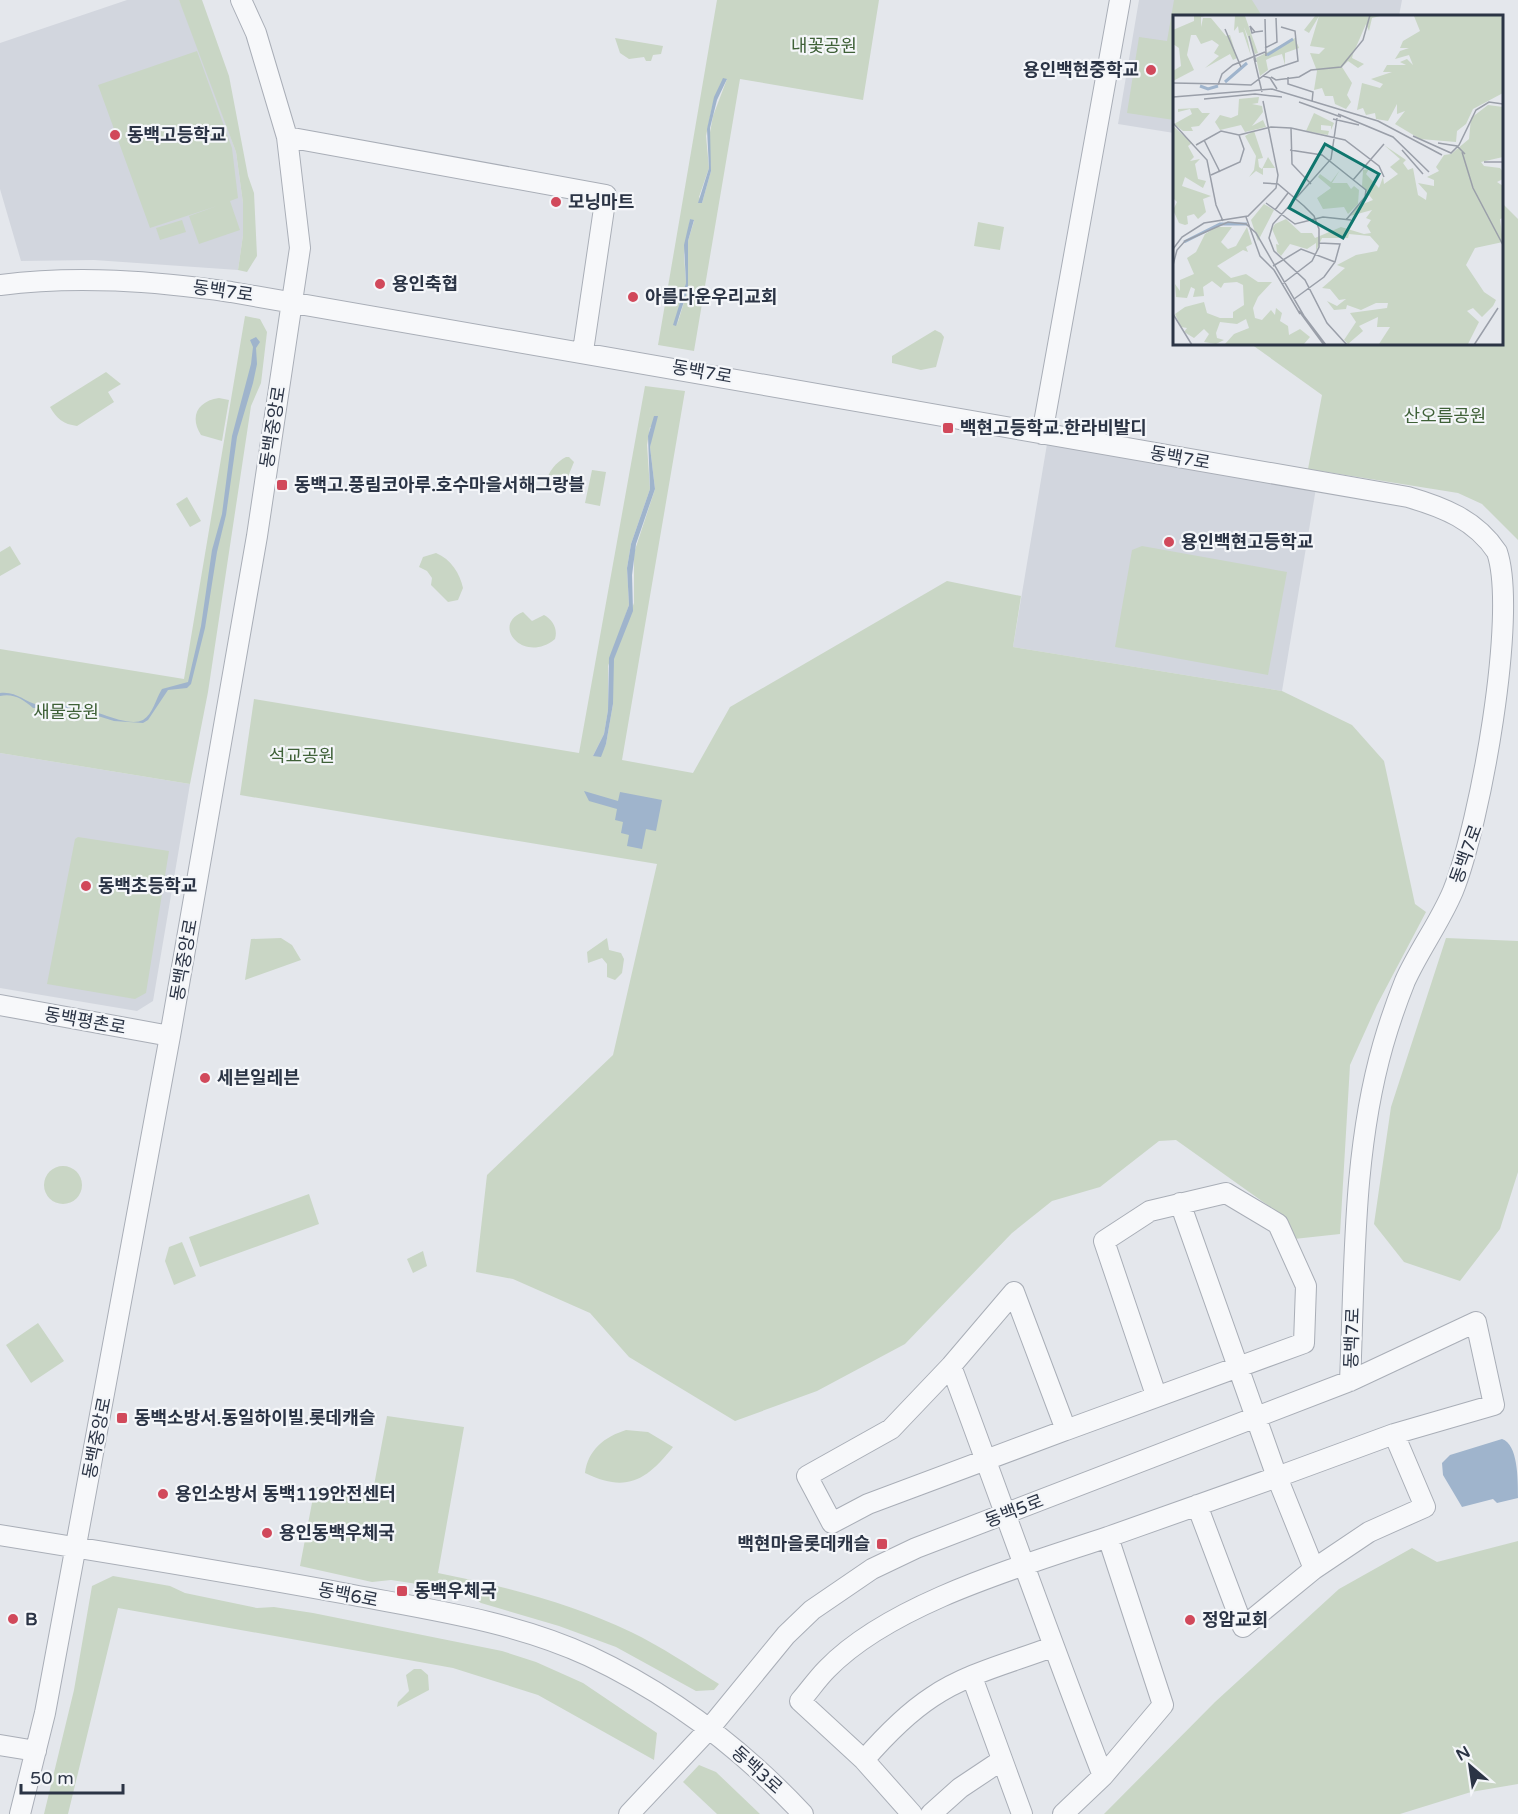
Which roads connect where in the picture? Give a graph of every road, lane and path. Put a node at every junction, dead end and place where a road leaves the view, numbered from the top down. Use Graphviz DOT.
graph roads {
  1 [pos="241,0"];
  2 [pos="1120,0"];
  3 [pos="287,137"];
  4 [pos="0,285"];
  5 [pos="292,302"];
  6 [pos="583,351"];
  7 [pos="1042,434"];
  8 [pos="0,1005"];
  9 [pos="170,1036"];
  10 [pos="1180,1203"];
  11 [pos="951,1366"];
  12 [pos="1237,1369"];
  13 [pos="1350,1382"];
  14 [pos="1156,1395"];
  15 [pos="1255,1418"];
  16 [pos="1066,1430"];
  17 [pos="1394,1434"];
  18 [pos="985,1459"];
  19 [pos="1277,1477"];
  20 [pos="1197,1505"];
  21 [pos="1006,1514"];
  22 [pos="0,1535"];
  23 [pos="1108,1537"];
  24 [pos="75,1547"];
  25 [pos="1024,1566"];
  26 [pos="1314,1569"];
  27 [pos="1052,1647"];
  28 [pos="972,1677"];
  29 [pos="709,1729"];
  30 [pos="0,1745"];
  31 [pos="36,1751"];
  32 [pos="864,1760"];
  33 [pos="1002,1760"];
  34 [pos="1103,1776"];
  35 [pos="20,1814"];
  36 [pos="629,1814"];
  37 [pos="803,1814"];
  38 [pos="912,1814"];
  39 [pos="931,1814"];
  40 [pos="1022,1814"];
  41 [pos="1063,1814"];
  1 -- 3 [label="street, 동백중앙로"];
  2 -- 7 [label="street"];
  3 -- 5 [label="street, 동백중앙로"];
  3 -- 6 [label="street"];
  4 -- 5 [label="street, 동백7로"];
  5 -- 6 [label="street, 동백7로"];
  5 -- 9 [label="street, 동백중앙로"];
  6 -- 7 [label="street, 동백7로"];
  7 -- 13 [label="street, 동백7로"];
  8 -- 9 [label="street, 동백평촌로"];
  9 -- 24 [label="street, 동백중앙로"];
  10 -- 12 [label="street"];
  10 -- 12 [label="street"];
  10 -- 14 [label="street"];
  11 -- 16 [label="street"];
  11 -- 18 [label="street"];
  11 -- 18 [label="street"];
  12 -- 14 [label="street"];
  12 -- 15 [label="street"];
  13 -- 15 [label="street, 동백5로"];
  13 -- 17 [label="street, 동백5로"];
  14 -- 16 [label="street"];
  15 -- 19 [label="street"];
  15 -- 21 [label="street, 동백5로"];
  16 -- 18 [label="street"];
  17 -- 19 [label="street"];
  17 -- 26 [label="street"];
  18 -- 21 [label="street"];
  19 -- 20 [label="street"];
  19 -- 26 [label="street"];
  20 -- 23 [label="street"];
  20 -- 26 [label="street"];
  21 -- 25 [label="street"];
  21 -- 29 [label="street, 동백5로"];
  22 -- 24 [label="street, 동백6로"];
  23 -- 25 [label="street"];
  23 -- 34 [label="street"];
  24 -- 29 [label="street, 동백6로"];
  24 -- 31 [label="street, 동백중앙로"];
  25 -- 27 [label="street"];
  25 -- 32 [label="street"];
  27 -- 28 [label="street"];
  27 -- 34 [label="street"];
  28 -- 32 [label="street"];
  28 -- 33 [label="street"];
  29 -- 36 [label="street, 동백5로"];
  29 -- 37 [label="street, 동백3로"];
  30 -- 31 [label="street"];
  31 -- 35 [label="street, 동백중앙로"];
  32 -- 38 [label="street"];
  33 -- 39 [label="street"];
  33 -- 40 [label="street"];
  34 -- 41 [label="street"];
}
